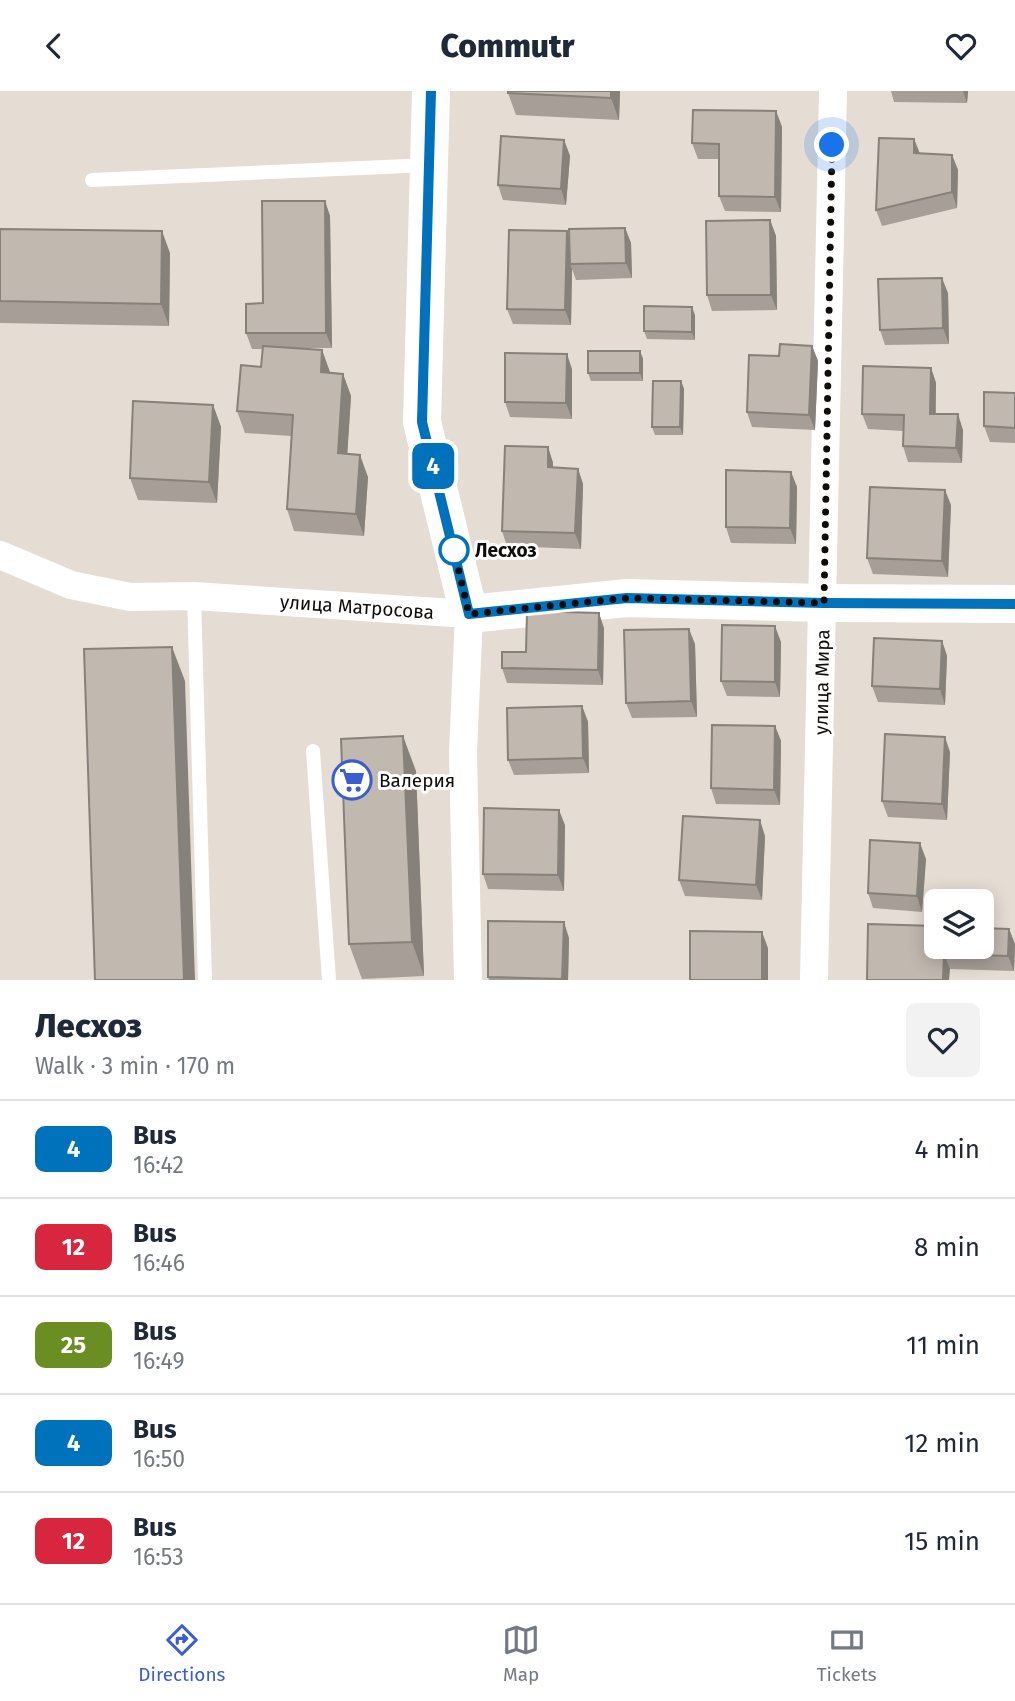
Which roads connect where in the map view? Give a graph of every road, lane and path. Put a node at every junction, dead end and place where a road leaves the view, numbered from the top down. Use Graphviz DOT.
graph roads {
  1 [pos="431,91"];
  2 [pos="832,91"];
  3 [pos="430,165"];
  4 [pos="92,180"];
  5 [pos="0,555"];
  6 [pos="194,596"];
  7 [pos="824,603"];
  8 [pos="1015,604"];
  9 [pos="469,614"];
  10 [pos="313,751"];
  11 [pos="205,980"];
  12 [pos="329,980"];
  13 [pos="468,980"];
  14 [pos="814,980"];
  1 -- 3 [label="street"];
  2 -- 7 [label="street, улица Мира"];
  3 -- 4 [label="lane"];
  3 -- 9 [label="street"];
  5 -- 6 [label="street, улица Матросова"];
  6 -- 9 [label="street, улица Матросова"];
  6 -- 11 [label="lane"];
  7 -- 8 [label="street, улица Матросова"];
  7 -- 9 [label="street, улица Матросова"];
  7 -- 14 [label="street, улица Мира"];
  9 -- 13 [label="street"];
  10 -- 12 [label="lane"];
}
